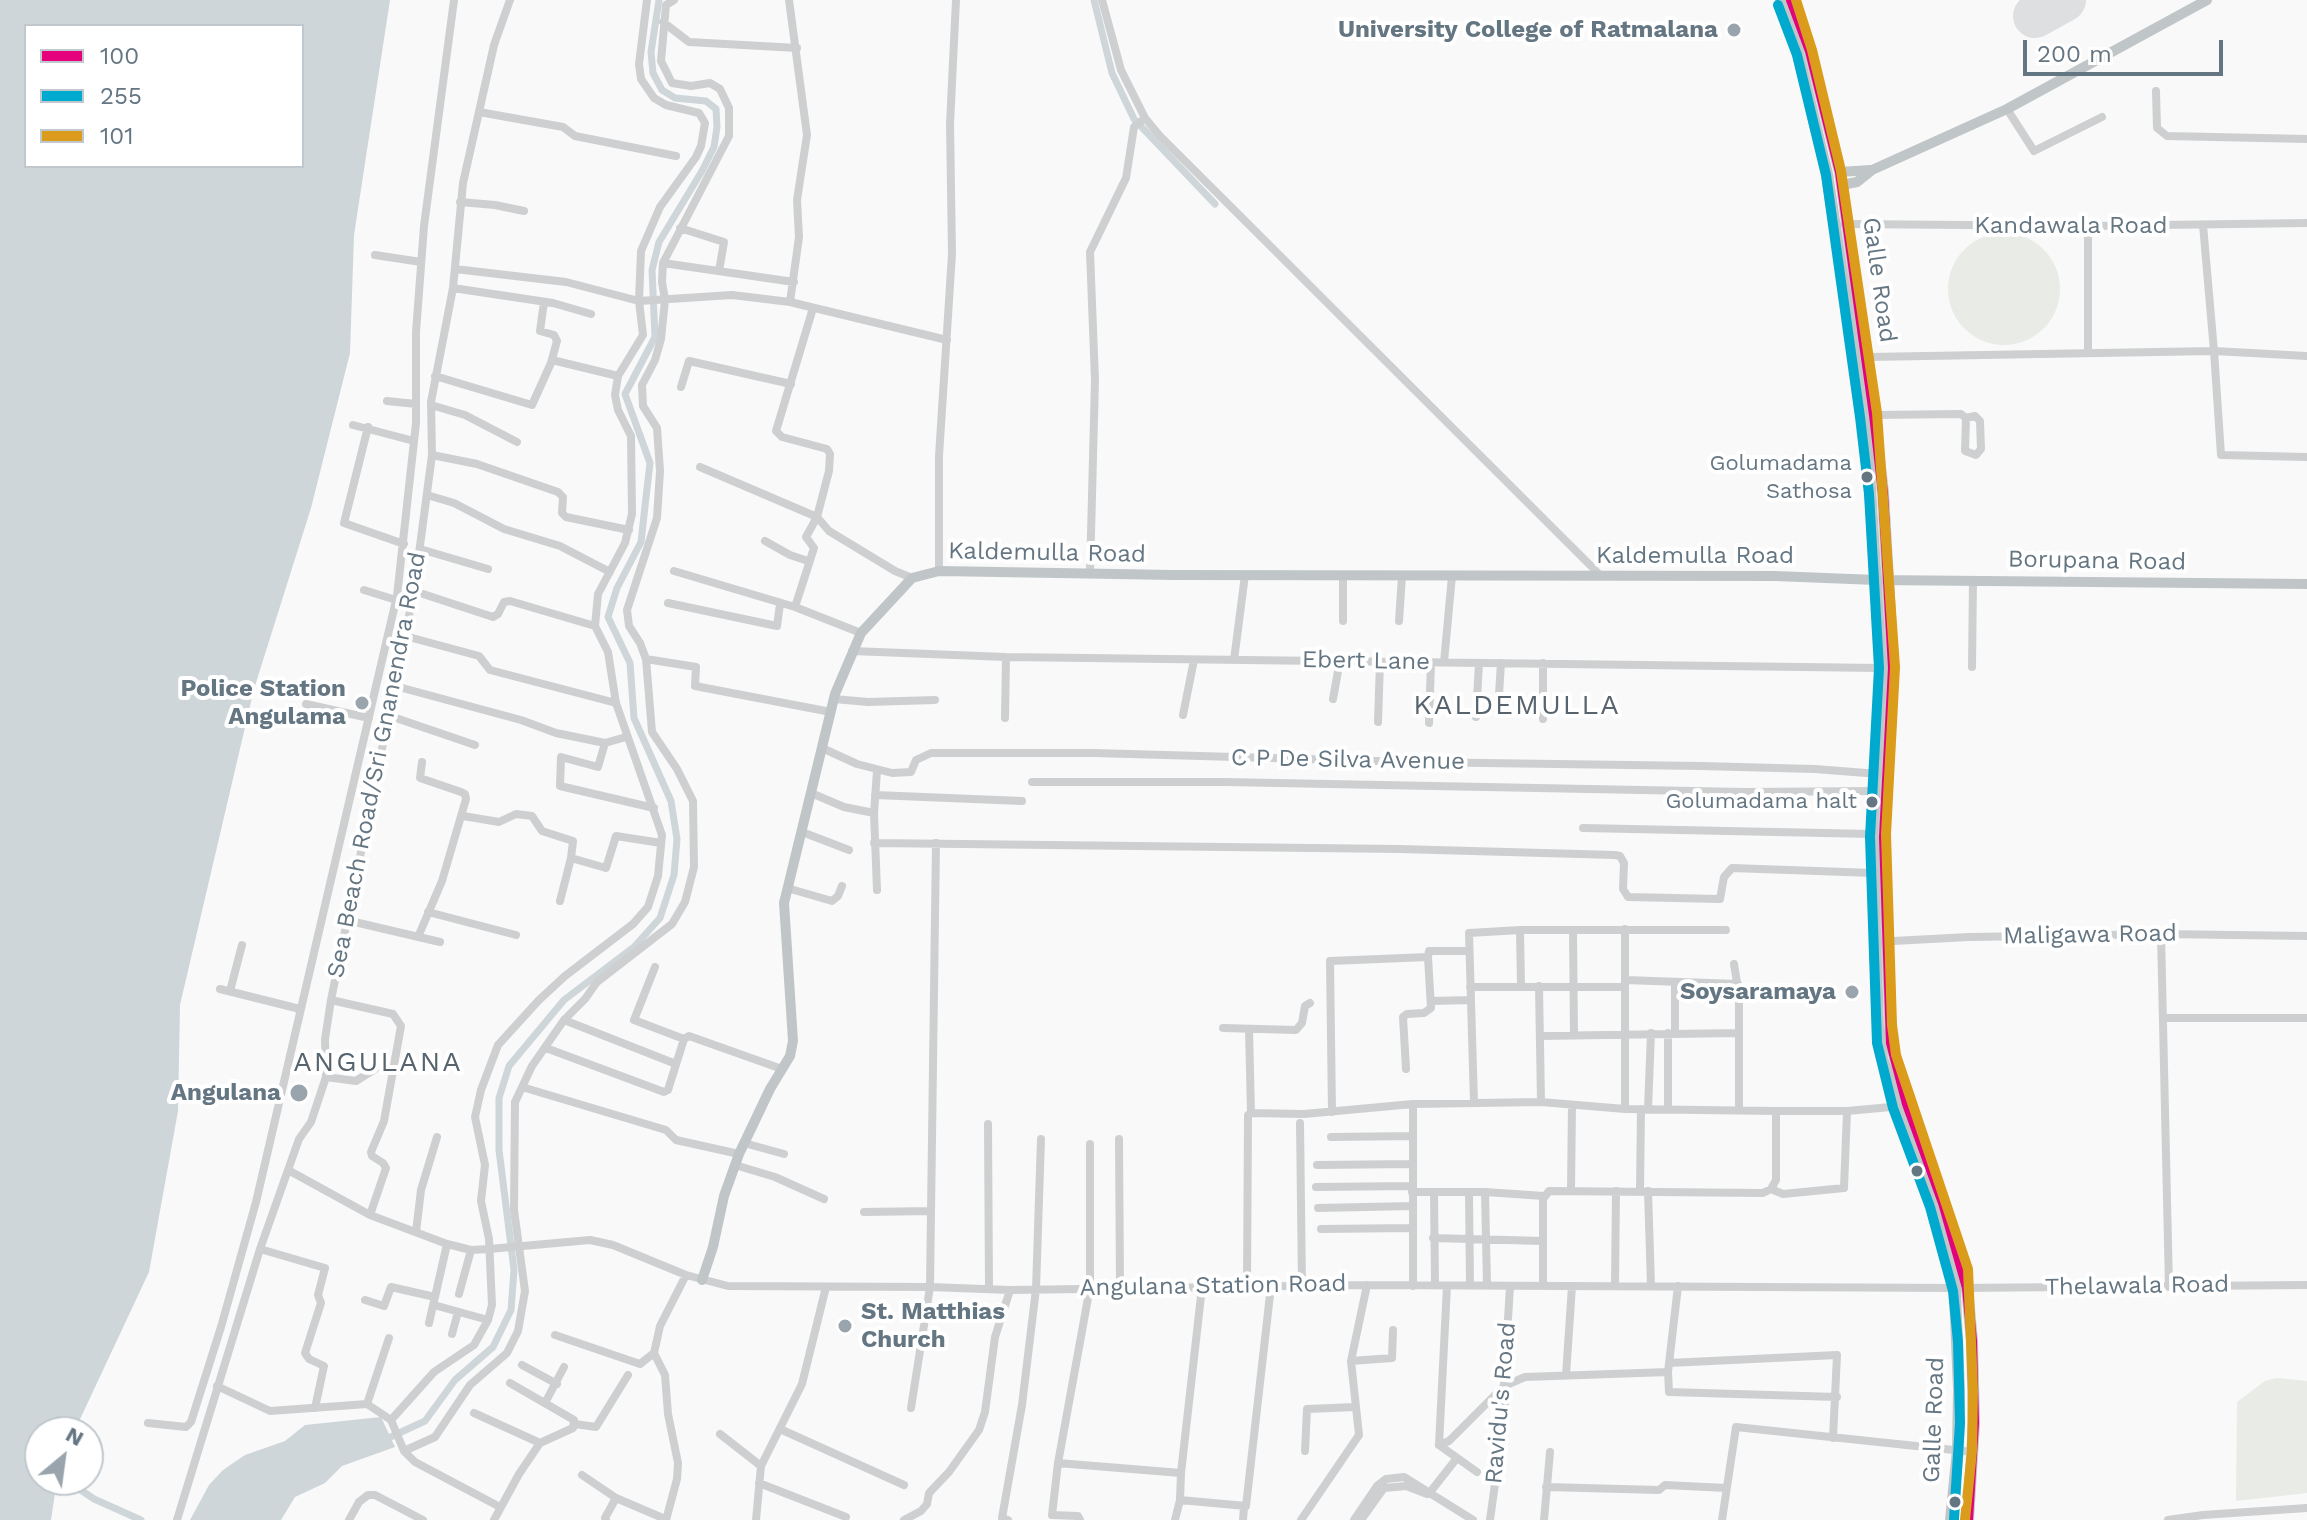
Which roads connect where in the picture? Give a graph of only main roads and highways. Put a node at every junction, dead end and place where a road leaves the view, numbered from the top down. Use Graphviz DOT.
graph roads {
  1 [pos="1781,0"];
  2 [pos="1791,0"];
  3 [pos="2207,0"];
  4 [pos="1835,179"];
  5 [pos="1842,224"];
  6 [pos="1882,580"];
  7 [pos="2307,584"];
  8 [pos="1881,774"];
  9 [pos="1902,1106"];
  10 [pos="702,1280"];
  11 [pos="1962,1288"];
  12 [pos="1951,1520"];
  13 [pos="1968,1520"];
  1 -- 4 [label="highway, Galle Road"];
  2 -- 4 [label="highway, Galle Road"];
  3 -- 4 [label="main road"];
  4 -- 5 [label="highway, Galle Road"];
  5 -- 6 [label="highway, Galle Road"];
  5 -- 6 [label="highway, Galle Road"];
  6 -- 7 [label="main road, Borupana Road"];
  6 -- 8 [label="highway, Galle Road"];
  6 -- 8 [label="highway, Galle Road"];
  6 -- 10 [label="main road, Kaldemulla Road"];
  8 -- 9 [label="highway, Galle Road"];
  8 -- 9 [label="highway, Galle Road"];
  9 -- 11 [label="highway, Galle Road"];
  11 -- 12 [label="highway, Galle Road"];
  11 -- 13 [label="highway, Galle Road"];
}
